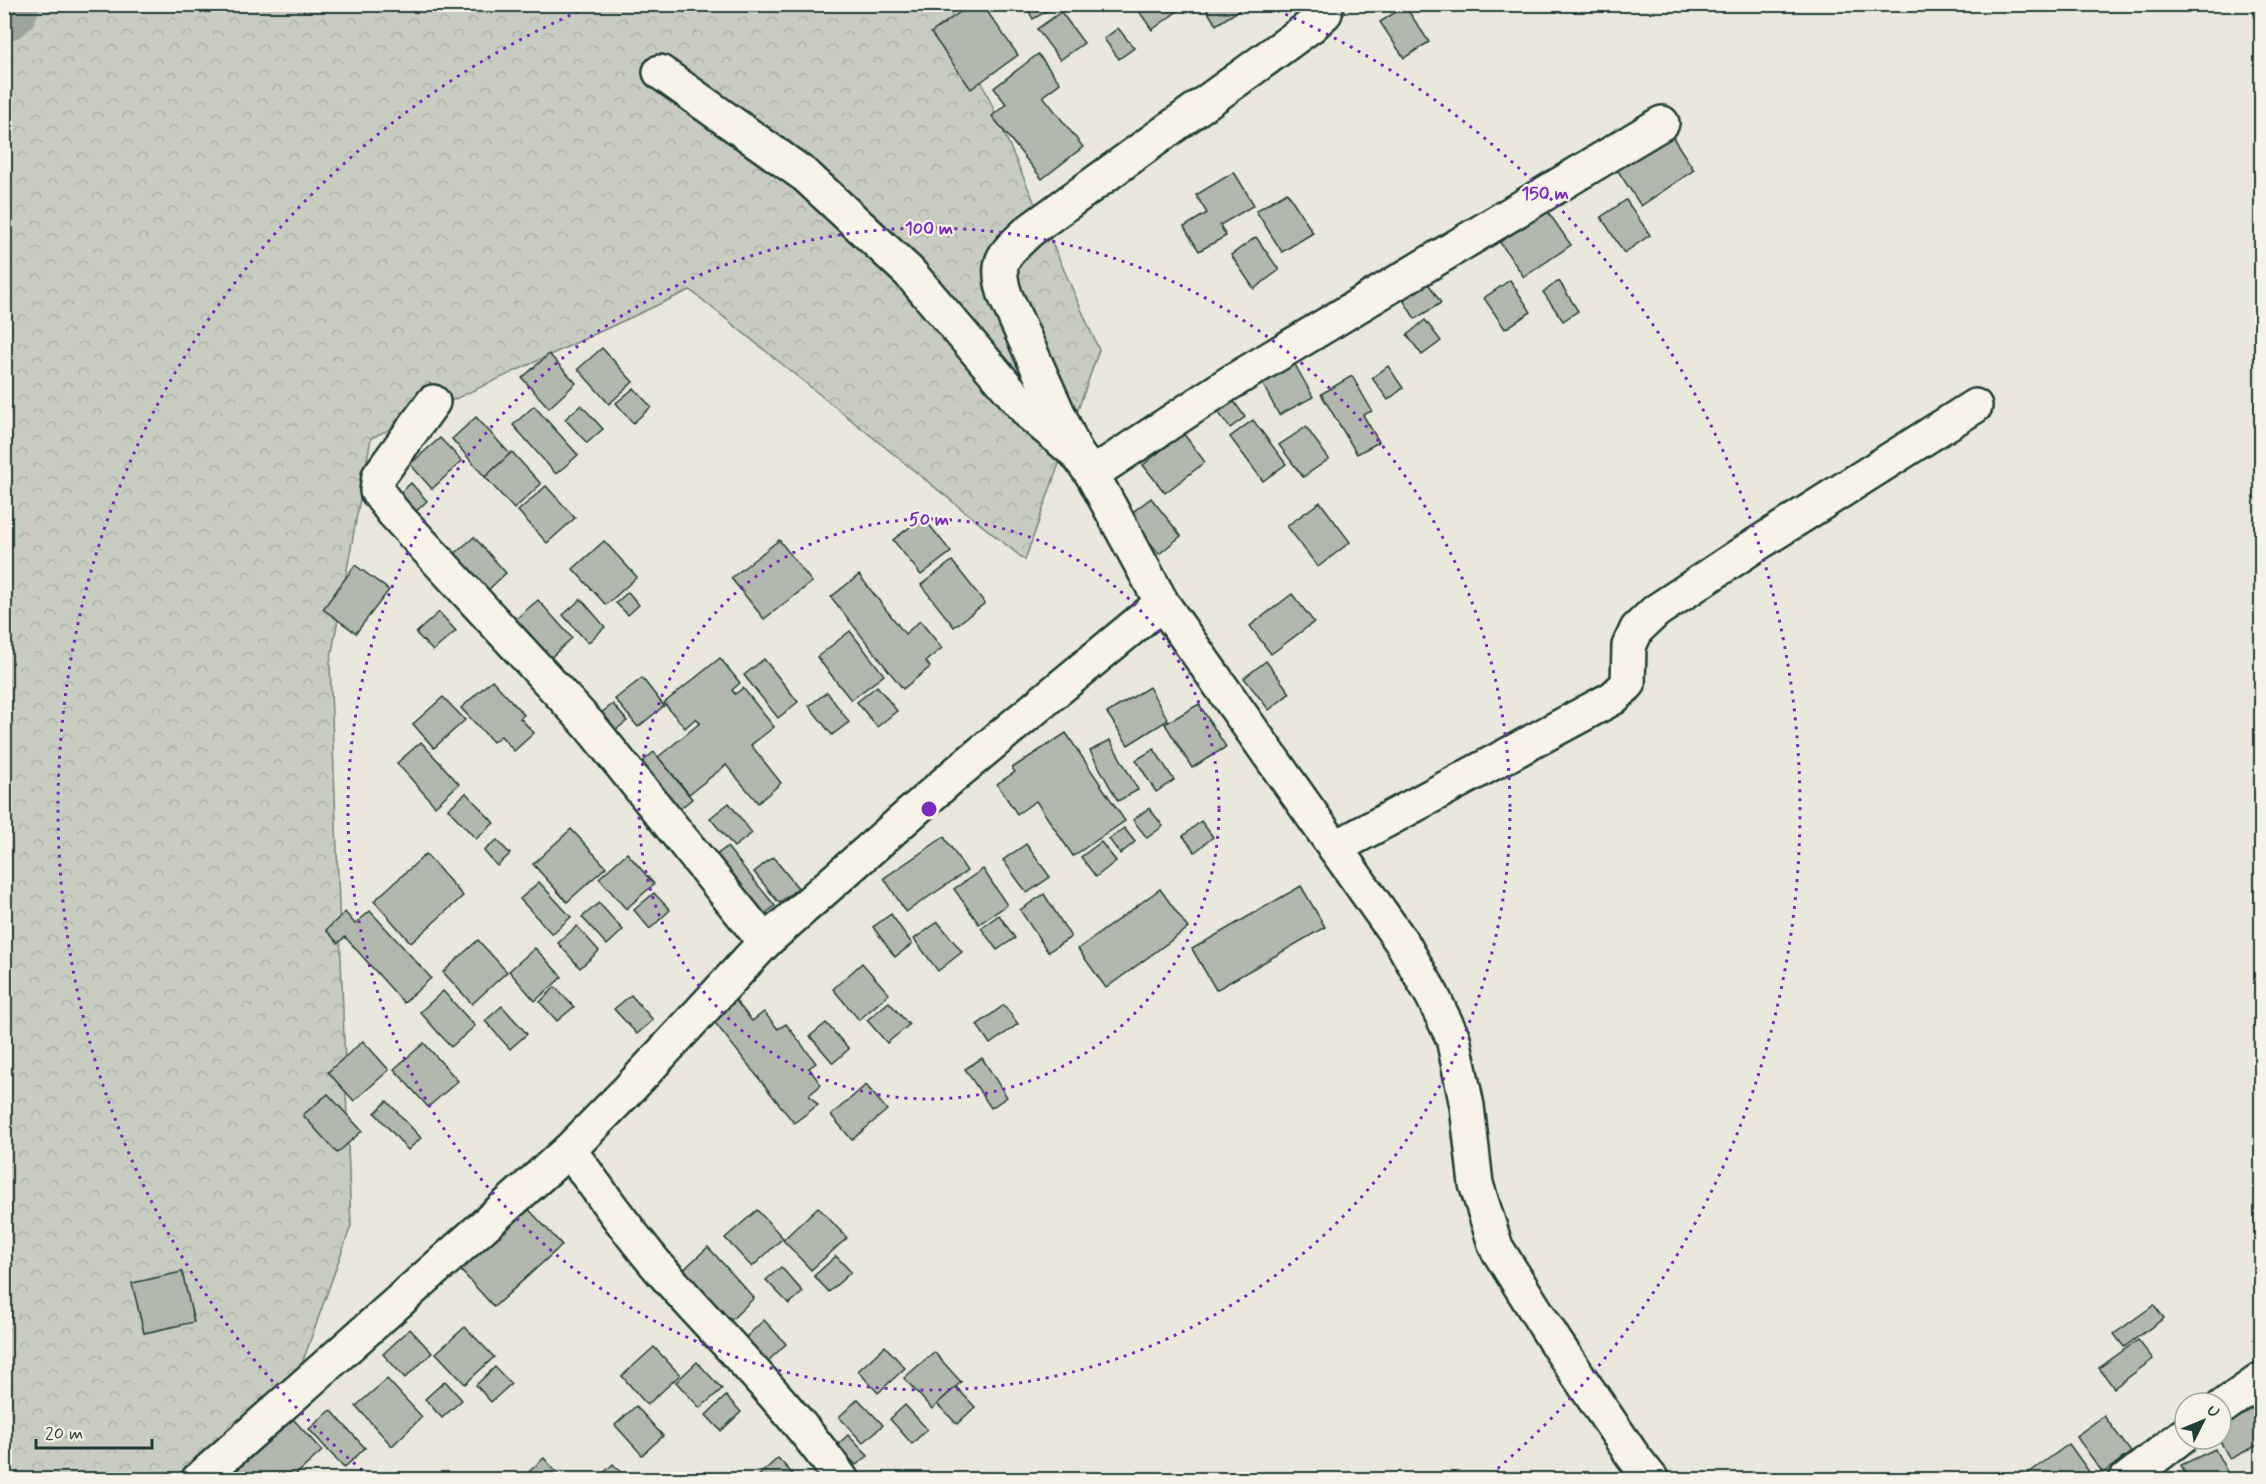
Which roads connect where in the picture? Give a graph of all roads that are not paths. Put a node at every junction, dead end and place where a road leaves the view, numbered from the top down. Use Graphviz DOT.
graph roads {
  1 [pos="1326,4"];
  2 [pos="660,72"];
  3 [pos="1662,123"];
  4 [pos="433,402"];
  5 [pos="1974,406"];
  6 [pos="1084,463"];
  7 [pos="1162,603"];
  8 [pos="1335,848"];
  9 [pos="765,942"];
  10 [pos="569,1150"];
  11 [pos="2262,1378"];
  12 [pos="2233,1399"];
  13 [pos="2173,1443"];
  14 [pos="198,1479"];
  15 [pos="842,1479"];
  16 [pos="1652,1479"];
  17 [pos="2126,1479"];
  1 -- 6 [label="street"];
  2 -- 6 [label="street"];
  3 -- 6 [label="street"];
  4 -- 9 [label="street"];
  5 -- 8 [label="street"];
  6 -- 7 [label="street"];
  7 -- 8 [label="street"];
  7 -- 9 [label="street"];
  8 -- 16 [label="street"];
  9 -- 10 [label="street"];
  10 -- 14 [label="street"];
  10 -- 15 [label="street"];
  11 -- 12 [label="street"];
  13 -- 17 [label="street"];
}
